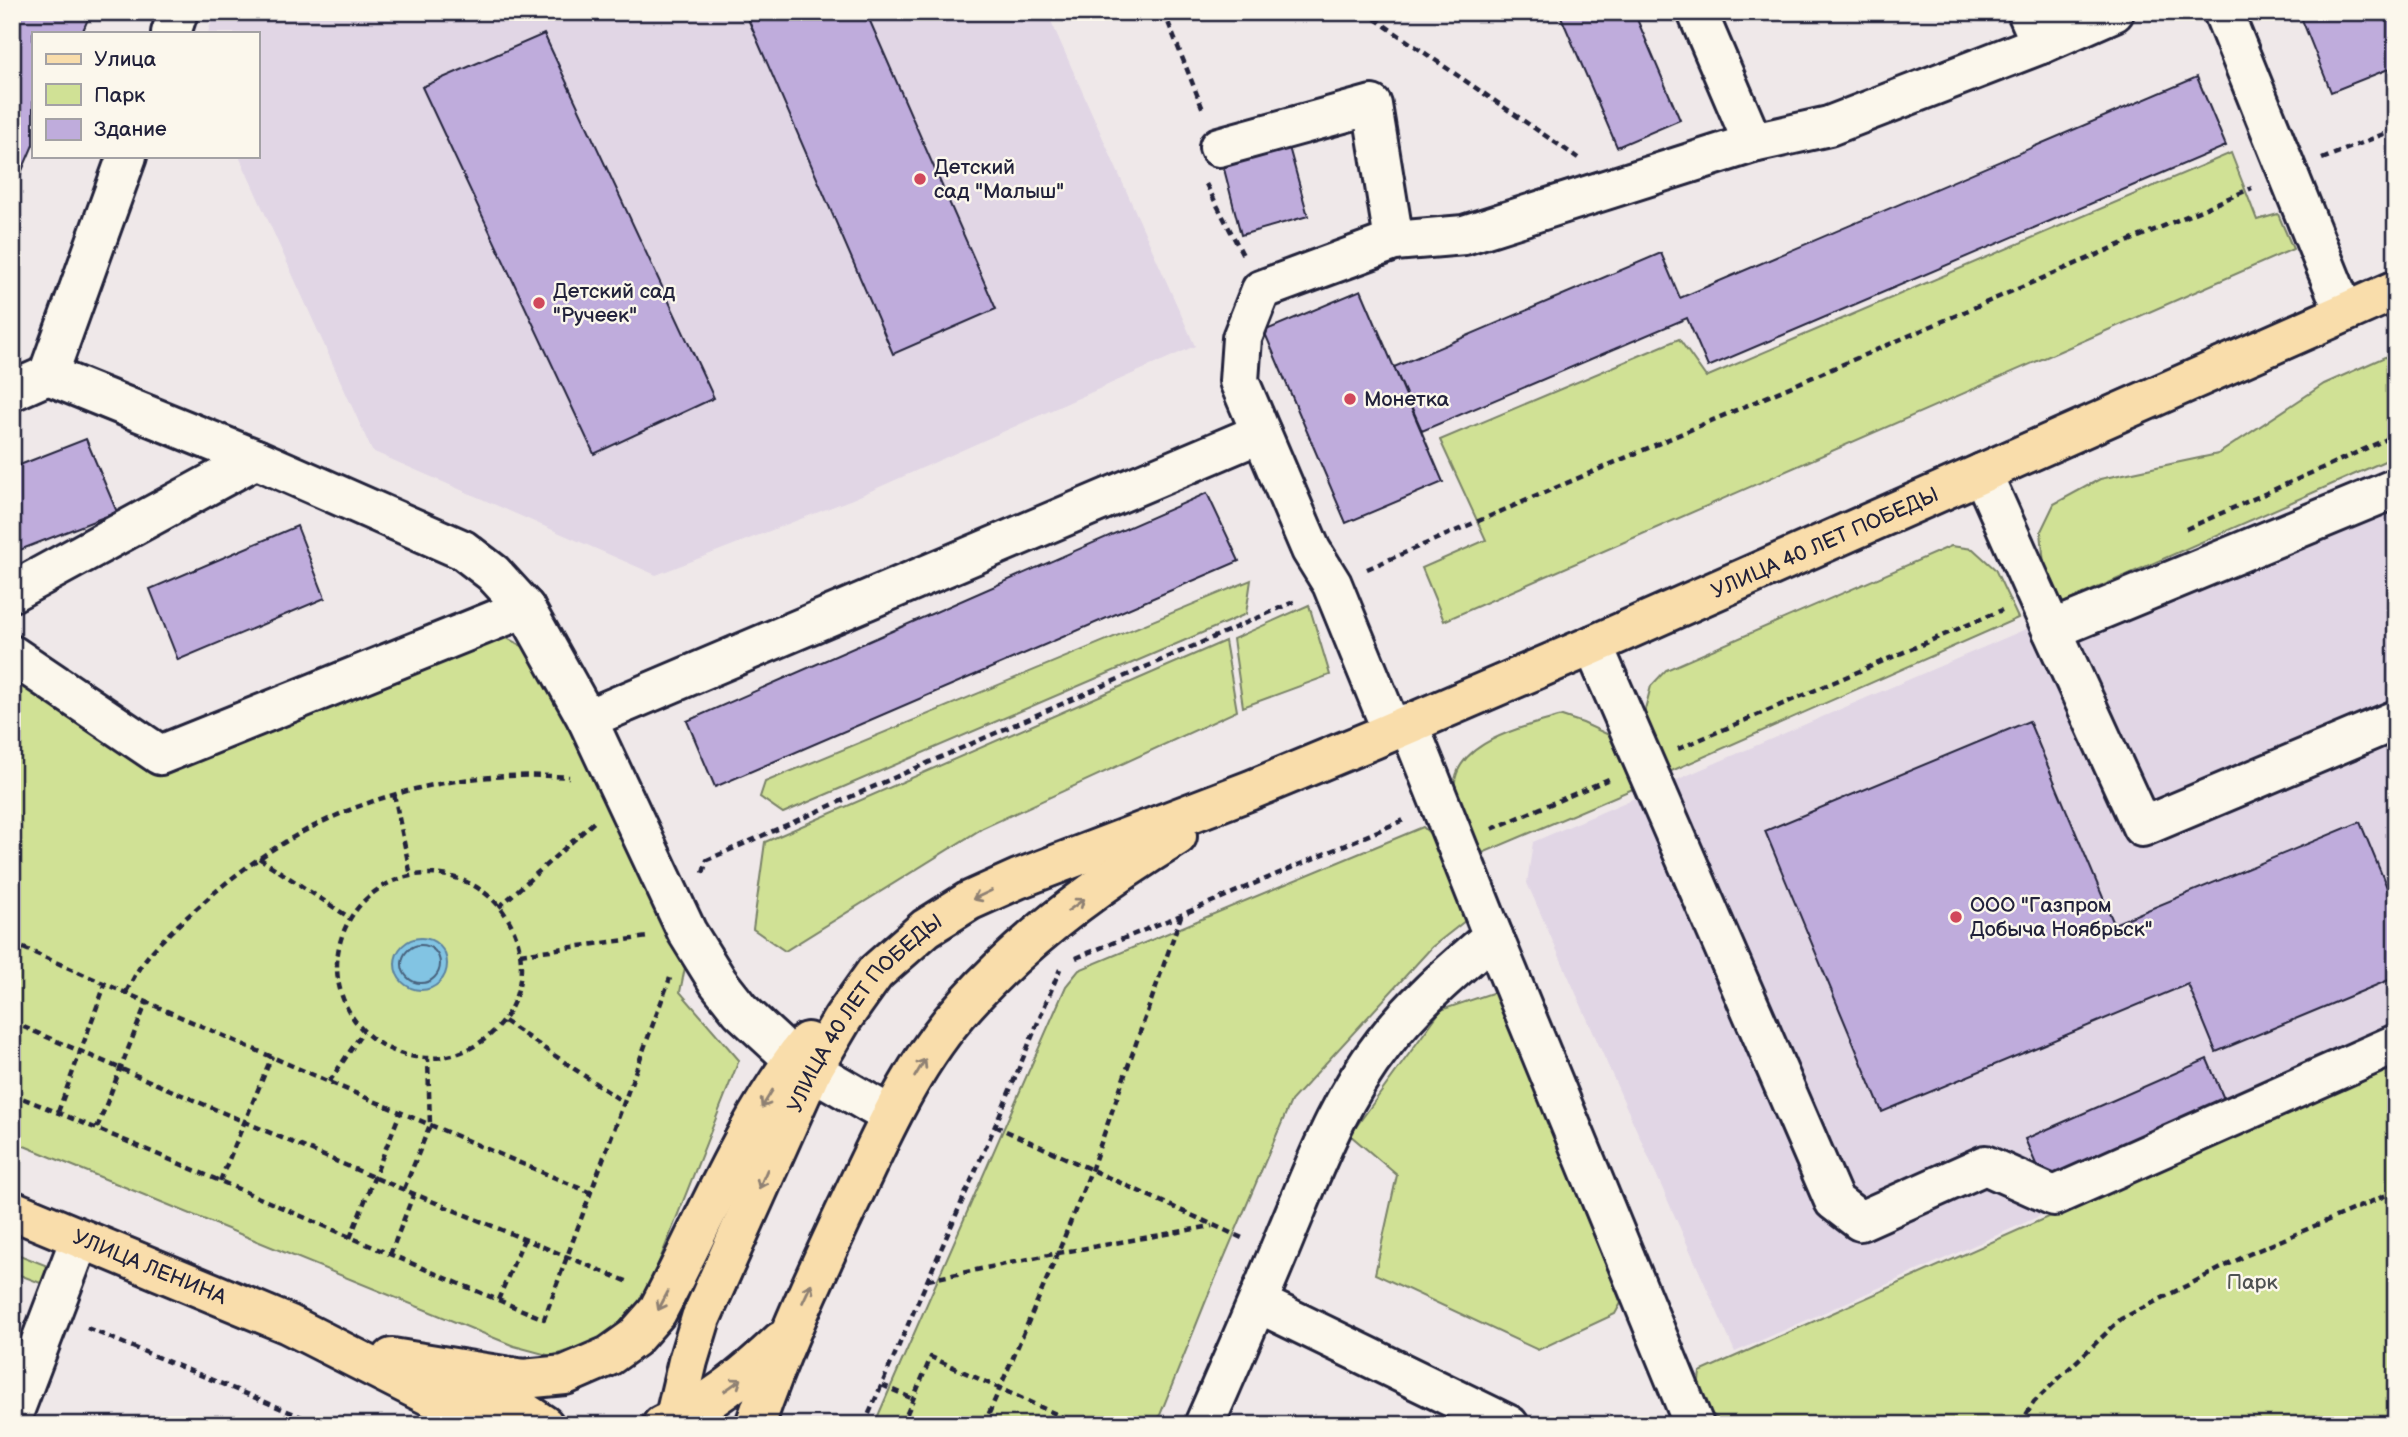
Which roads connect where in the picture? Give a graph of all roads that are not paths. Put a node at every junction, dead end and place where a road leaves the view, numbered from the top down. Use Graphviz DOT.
graph roads {
  1 [pos="178,12"];
  2 [pos="1697,12"];
  3 [pos="2114,12"];
  4 [pos="2222,12"];
  5 [pos="2034,28"];
  6 [pos="171,32"];
  7 [pos="1754,143"];
  8 [pos="1219,147"];
  9 [pos="126,158"];
  10 [pos="1394,241"];
  11 [pos="2396,290"];
  12 [pos="2344,312"];
  13 [pos="48,375"];
  14 [pos="12,391"];
  15 [pos="1261,433"];
  16 [pos="256,459"];
  17 [pos="1982,473"];
  18 [pos="2396,488"];
  19 [pos="12,592"];
  20 [pos="525,608"];
  21 [pos="2052,630"];
  22 [pos="1593,645"];
  23 [pos="12,655"];
  24 [pos="587,719"];
  25 [pos="2395,724"];
  26 [pos="1400,727"];
  27 [pos="1251,790"];
  28 [pos="1493,936"];
  29 [pos="2396,1044"];
  30 [pos="802,1066"];
  31 [pos="891,1116"];
  32 [pos="12,1210"];
  33 [pos="79,1238"];
  34 [pos="1258,1303"];
  35 [pos="288,1324"];
  36 [pos="788,1335"];
  37 [pos="392,1358"];
  38 [pos="12,1416"];
  39 [pos="670,1423"];
  40 [pos="487,1425"];
  41 [pos="544,1425"];
  42 [pos="755,1425"];
  43 [pos="1204,1425"];
  44 [pos="1509,1425"];
  45 [pos="1694,1425"];
  1 -- 6 [label="lane"];
  2 -- 7 [label="lane"];
  3 -- 5 [label="lane"];
  4 -- 12 [label="lane"];
  5 -- 7 [label="lane"];
  7 -- 10 [label="lane"];
  8 -- 10 [label="lane"];
  9 -- 13 [label="lane"];
  10 -- 15 [label="lane"];
  11 -- 12 [label="main road, УЛИЦА 40 ЛЕТ ПОБЕДЫ"];
  12 -- 17 [label="main road, УЛИЦА 40 ЛЕТ ПОБЕДЫ"];
  13 -- 14 [label="lane"];
  13 -- 16 [label="lane"];
  15 -- 24 [label="lane"];
  15 -- 26 [label="lane"];
  16 -- 19 [label="lane"];
  16 -- 20 [label="lane"];
  17 -- 21 [label="lane"];
  17 -- 22 [label="main road, УЛИЦА 40 ЛЕТ ПОБЕДЫ"];
  18 -- 21 [label="lane"];
  20 -- 23 [label="lane"];
  20 -- 24 [label="lane"];
  21 -- 25 [label="lane"];
  22 -- 26 [label="main road, УЛИЦА 40 ЛЕТ ПОБЕДЫ"];
  22 -- 29 [label="lane"];
  24 -- 30 [label="lane"];
  26 -- 27 [label="main road, УЛИЦА 40 ЛЕТ ПОБЕДЫ"];
  26 -- 28 [label="lane"];
  27 -- 30 [label="main road, УЛИЦА 40 ЛЕТ ПОБЕДЫ, one-way"];
  31 -- 27 [label="main road, УЛИЦА 40 ЛЕТ ПОБЕДЫ, one-way"];
  28 -- 34 [label="lane"];
  28 -- 45 [label="lane"];
  30 -- 31 [label="lane"];
  30 -- 37 [label="main road, one-way"];
  30 -- 39 [label="main road, УЛИЦА 40 ЛЕТ ПОБЕДЫ, one-way"];
  36 -- 31 [label="main road, УЛИЦА 40 ЛЕТ ПОБЕДЫ, one-way"];
  32 -- 33 [label="main road, УЛИЦА ЛЕНИНА"];
  33 -- 35 [label="main road, УЛИЦА ЛЕНИНА"];
  33 -- 38 [label="lane"];
  34 -- 43 [label="lane"];
  34 -- 44 [label="lane"];
  35 -- 37 [label="main road, УЛИЦА ЛЕНИНА"];
  35 -- 40 [label="main road, УЛИЦА ЛЕНИНА"];
  39 -- 36 [label="main road, one-way"];
  36 -- 42 [label="main road, УЛИЦА 40 ЛЕТ ПОБЕДЫ"];
  37 -- 41 [label="main road, УЛИЦА ЛЕНИНА"];
}
